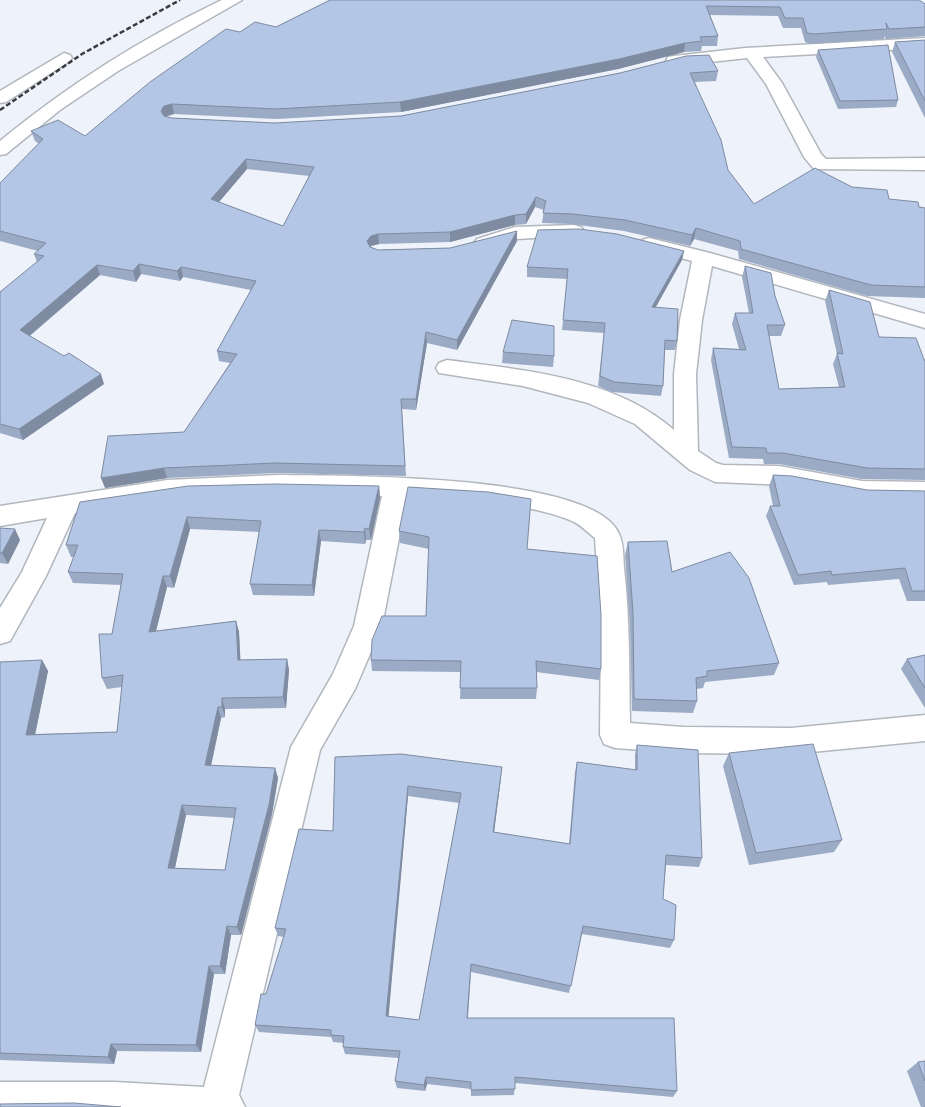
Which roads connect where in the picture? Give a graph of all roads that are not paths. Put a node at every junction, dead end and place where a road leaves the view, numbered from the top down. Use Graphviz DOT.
graph roads {
  1 [pos="234,0"];
  2 [pos="925,42"];
  3 [pos="752,53"];
  4 [pos="64,58"];
  5 [pos="661,64"];
  6 [pos="0,98"];
  7 [pos="0,150"];
  8 [pos="925,164"];
  9 [pos="597,234"];
  10 [pos="634,240"];
  11 [pos="467,247"];
  12 [pos="703,257"];
  13 [pos="924,324"];
  14 [pos="447,368"];
  15 [pos="686,451"];
  16 [pos="396,486"];
  17 [pos="925,491"];
  18 [pos="66,505"];
  19 [pos="0,516"];
  20 [pos="0,633"];
  21 [pos="925,728"];
  22 [pos="0,1101"];
  23 [pos="220,1107"];
  1 -- 7 [label="street"];
  2 -- 3 [label="street"];
  3 -- 5 [label="street"];
  3 -- 8 [label="street"];
  4 -- 6 [label="street"];
  9 -- 11 [label="street"];
  10 -- 12 [label="street"];
  12 -- 13 [label="street"];
  12 -- 15 [label="street"];
  14 -- 15 [label="street"];
  15 -- 17 [label="street"];
  16 -- 18 [label="street"];
  16 -- 21 [label="street"];
  16 -- 23 [label="street"];
  18 -- 19 [label="street"];
  18 -- 20 [label="street"];
  22 -- 23 [label="street"];
}
